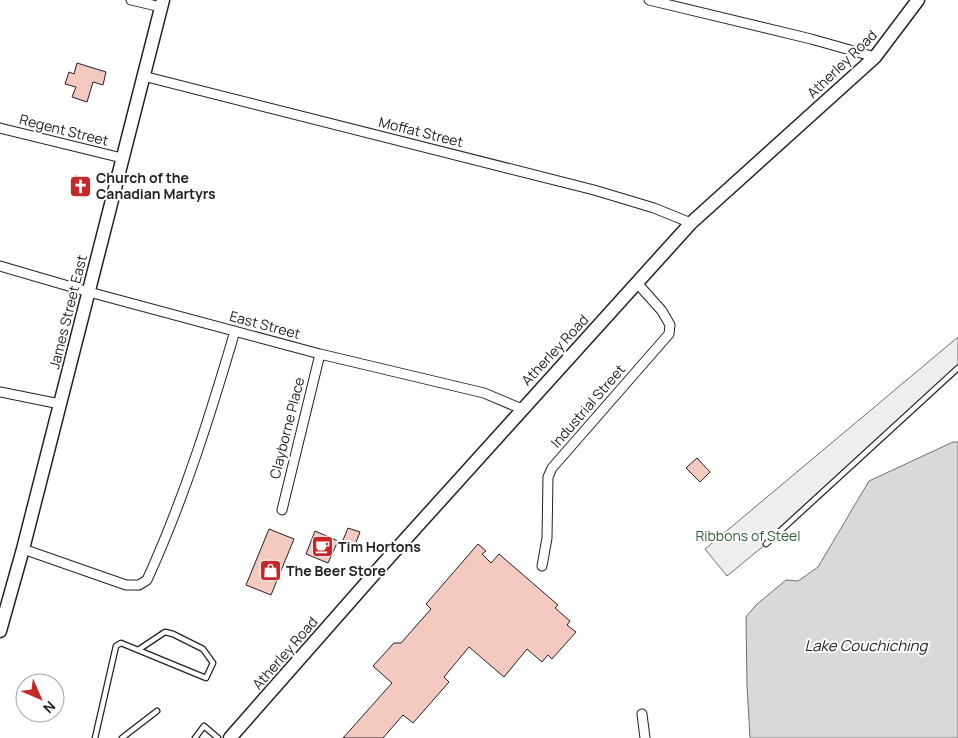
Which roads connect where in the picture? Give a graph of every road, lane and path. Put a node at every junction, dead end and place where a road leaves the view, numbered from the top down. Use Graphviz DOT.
graph roads {
  1 [pos="131,0"];
  2 [pos="649,0"];
  3 [pos="918,0"];
  4 [pos="162,4"];
  5 [pos="875,57"];
  6 [pos="143,76"];
  7 [pos="0,128"];
  8 [pos="122,158"];
  9 [pos="691,223"];
  10 [pos="0,266"];
  11 [pos="637,284"];
  12 [pos="89,292"];
  13 [pos="235,331"];
  14 [pos="320,354"];
  15 [pos="958,368"];
  16 [pos="0,392"];
  17 [pos="60,404"];
  18 [pos="522,409"];
  19 [pos="282,510"];
  20 [pos="766,544"];
  21 [pos="23,549"];
  22 [pos="542,566"];
  23 [pos="0,631"];
  24 [pos="138,650"];
  25 [pos="157,711"];
  26 [pos="642,714"];
  27 [pos="95,738"];
  28 [pos="122,738"];
  29 [pos="195,738"];
  30 [pos="218,738"];
  31 [pos="230,738"];
  32 [pos="644,738"];
  1 -- 4 [label="street"];
  2 -- 5 [label="street"];
  3 -- 5 [label="main road, Atherley Road"];
  4 -- 6 [label="main road, James Street East"];
  5 -- 9 [label="main road, Atherley Road"];
  6 -- 8 [label="main road, James Street East"];
  6 -- 9 [label="street, Moffat Street"];
  7 -- 8 [label="street, Regent Street"];
  8 -- 12 [label="main road, James Street East"];
  9 -- 11 [label="main road, Atherley Road"];
  10 -- 12 [label="street, East Street"];
  11 -- 18 [label="main road, Atherley Road"];
  11 -- 22 [label="street, Industrial Street"];
  12 -- 13 [label="street, East Street"];
  12 -- 17 [label="main road, James Street East"];
  13 -- 14 [label="street, East Street"];
  13 -- 21 [label="street"];
  14 -- 18 [label="street, East Street"];
  14 -- 19 [label="street, Clayborne Place"];
  15 -- 20 [label="lane"];
  16 -- 17 [label="street"];
  17 -- 21 [label="main road, James Street East"];
  18 -- 31 [label="main road, Atherley Road"];
  21 -- 23 [label="main road, James Street East"];
  24 -- 24 [label="lane"];
  24 -- 27 [label="lane"];
  25 -- 28 [label="lane"];
  26 -- 32 [label="street"];
  29 -- 30 [label="lane"];
}
